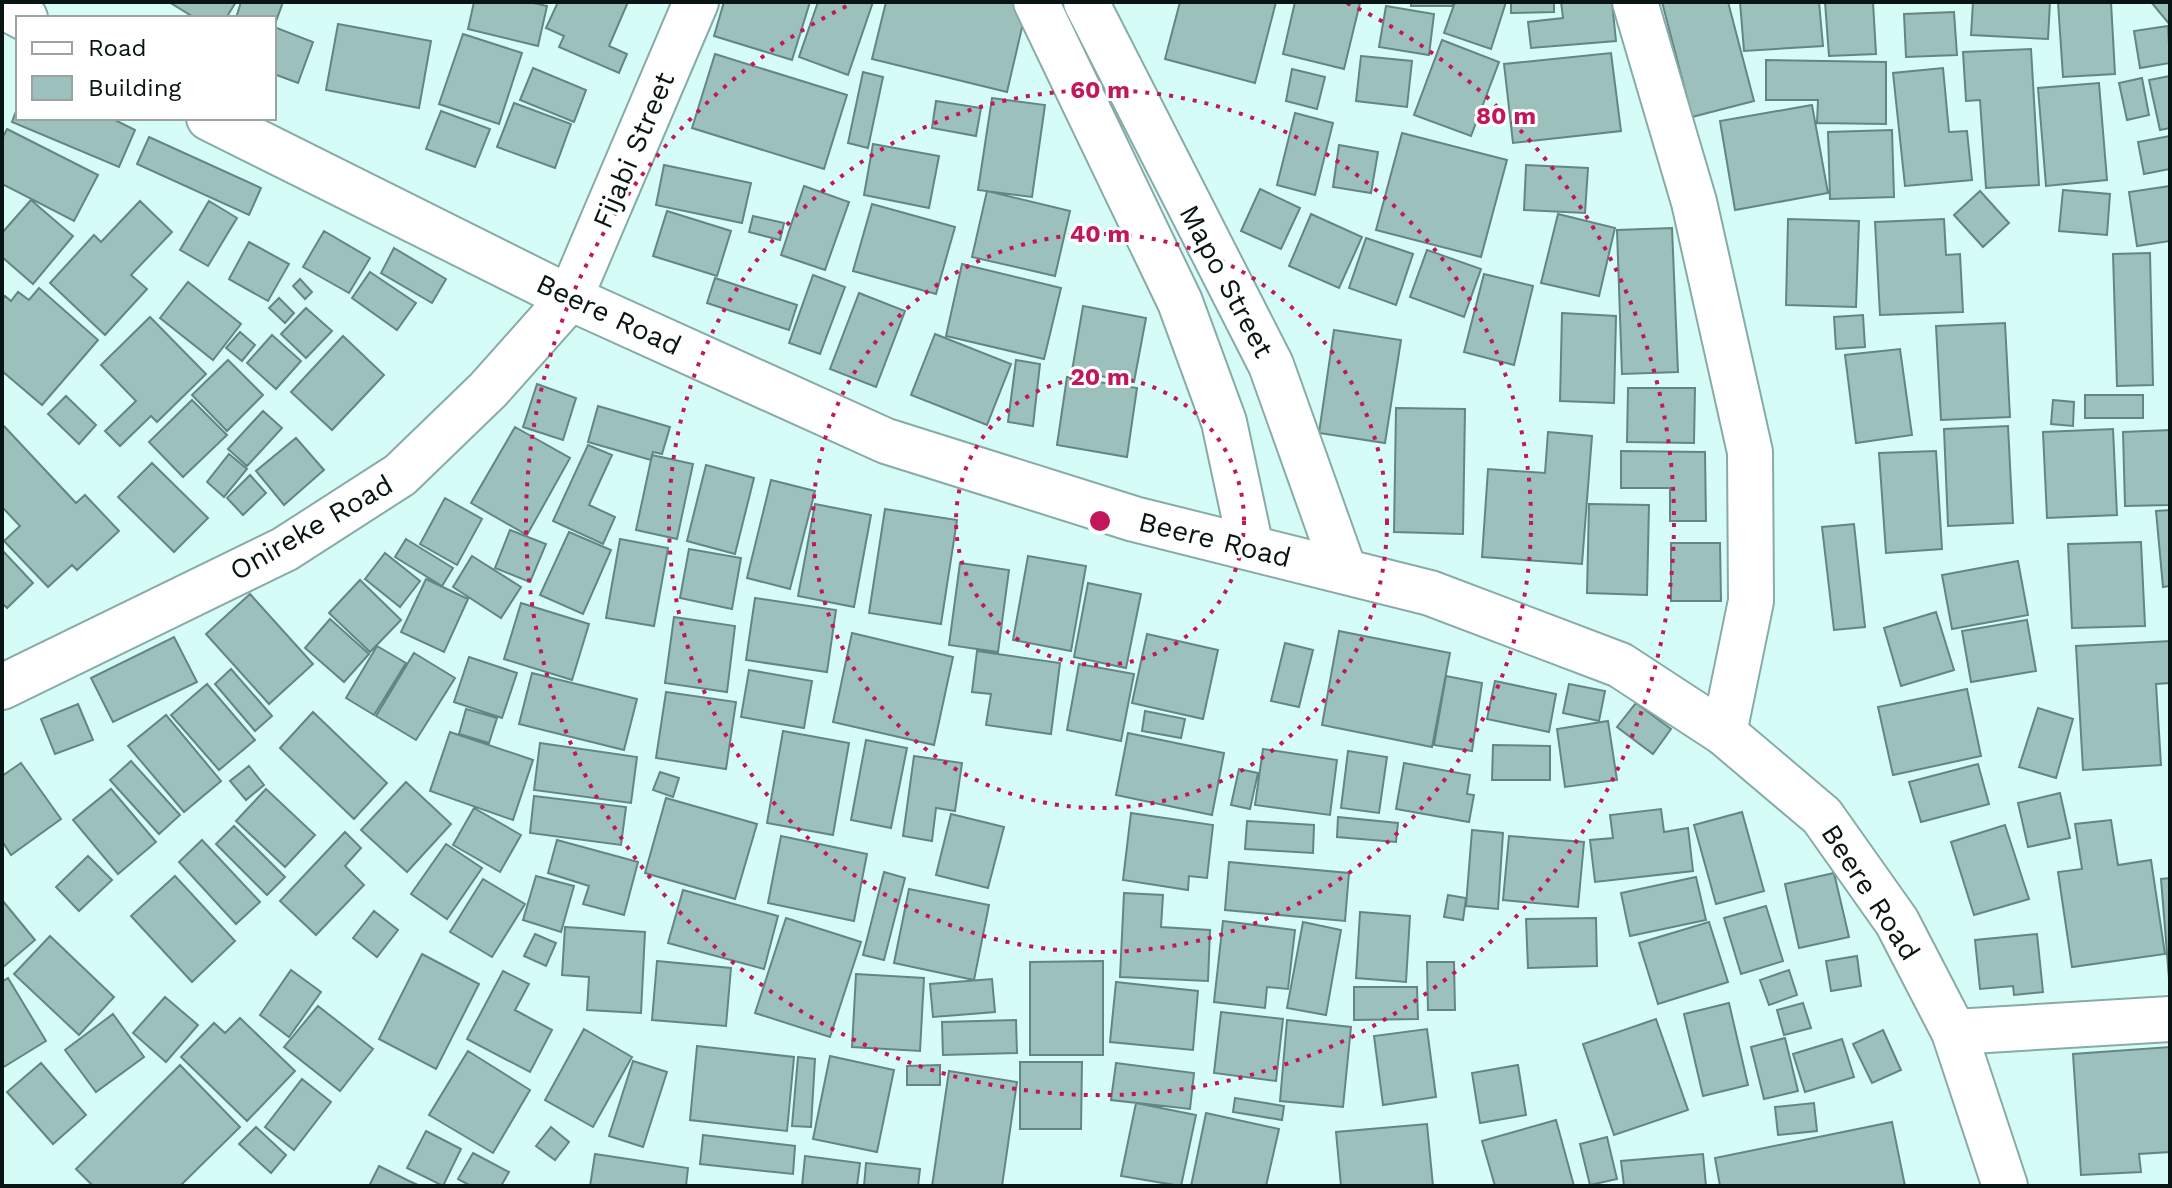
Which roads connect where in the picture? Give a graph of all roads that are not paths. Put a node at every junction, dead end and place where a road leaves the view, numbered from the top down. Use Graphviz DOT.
graph roads {
  1 [pos="696,2"];
  2 [pos="1036,2"];
  3 [pos="1086,2"];
  4 [pos="1635,2"];
  5 [pos="2,6"];
  6 [pos="21,16"];
  7 [pos="213,120"];
  8 [pos="570,298"];
  9 [pos="1251,548"];
  10 [pos="1344,570"];
  11 [pos="2,687"];
  12 [pos="1724,733"];
  13 [pos="2170,1019"];
  14 [pos="1954,1032"];
  15 [pos="2002,1177"];
  1 -- 8 [label="main road, Fijabi Street"];
  2 -- 9 [label="main road, Mapo Street"];
  3 -- 10 [label="main road, Mapo Street"];
  4 -- 12 [label="main road"];
  5 -- 6 [label="main road"];
  7 -- 8 [label="main road, Beere Road"];
  8 -- 9 [label="main road, Beere Road"];
  8 -- 11 [label="main road, Onireke Road"];
  9 -- 10 [label="main road, Beere Road"];
  10 -- 12 [label="main road, Beere Road"];
  12 -- 14 [label="main road, Beere Road"];
  13 -- 14 [label="main road"];
  14 -- 15 [label="main road, Beere Road"];
}
